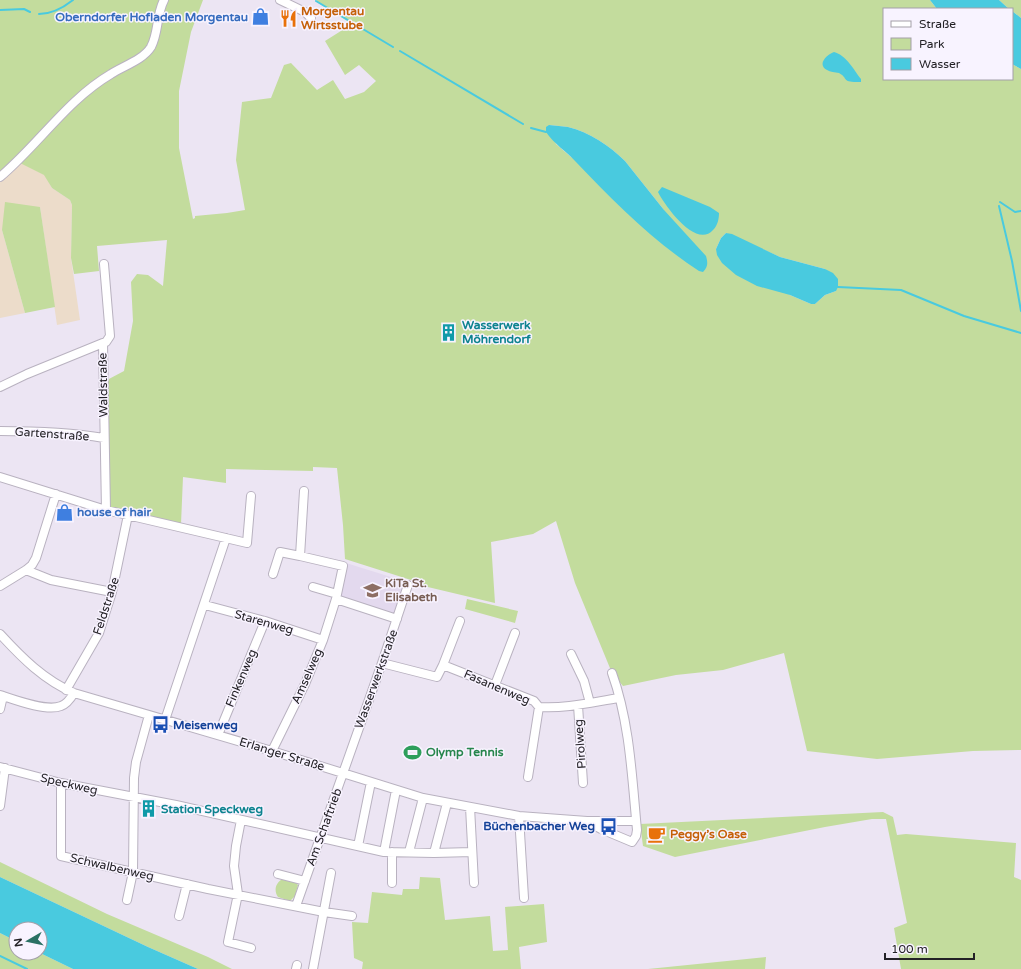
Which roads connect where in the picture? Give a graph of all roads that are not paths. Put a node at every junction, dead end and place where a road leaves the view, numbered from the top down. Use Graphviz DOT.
graph roads {
  1 [pos="164,0"];
  2 [pos="280,0"];
  3 [pos="312,18"];
  4 [pos="0,177"];
  5 [pos="104,264"];
  6 [pos="103,343"];
  7 [pos="0,387"];
  8 [pos="0,431"];
  9 [pos="104,438"];
  10 [pos="0,477"];
  11 [pos="304,491"];
  12 [pos="56,494"];
  13 [pos="251,496"];
  14 [pos="106,510"];
  15 [pos="128,515"];
  16 [pos="226,538"];
  17 [pos="300,556"];
  18 [pos="26,570"];
  19 [pos="273,574"];
  20 [pos="408,585"];
  21 [pos="0,586"];
  22 [pos="313,587"];
  23 [pos="112,592"];
  24 [pos="337,597"];
  25 [pos="205,605"];
  26 [pos="397,619"];
  27 [pos="265,621"];
  28 [pos="460,621"];
  29 [pos="515,633"];
  30 [pos="0,634"];
  31 [pos="323,640"];
  32 [pos="571,654"];
  33 [pos="382,663"];
  34 [pos="443,665"];
  35 [pos="612,673"];
  36 [pos="495,685"];
  37 [pos="70,691"];
  38 [pos="1,695"];
  39 [pos="619,698"];
  40 [pos="590,703"];
  41 [pos="578,705"];
  42 [pos="539,707"];
  43 [pos="0,709"];
  44 [pos="149,715"];
  45 [pos="165,720"];
  46 [pos="218,735"];
  47 [pos="272,751"];
  48 [pos="3,768"];
  49 [pos="344,773"];
  50 [pos="528,777"];
  51 [pos="371,782"];
  52 [pos="61,783"];
  53 [pos="583,783"];
  54 [pos="396,790"];
  55 [pos="133,798"];
  56 [pos="423,798"];
  57 [pos="447,803"];
  58 [pos="0,806"];
  59 [pos="470,808"];
  60 [pos="519,816"];
  61 [pos="242,820"];
  62 [pos="587,821"];
  63 [pos="636,821"];
  64 [pos="319,838"];
  65 [pos="358,846"];
  66 [pos="388,852"];
  67 [pos="409,852"];
  68 [pos="472,852"];
  69 [pos="434,853"];
  70 [pos="133,872"];
  71 [pos="278,874"];
  72 [pos="331,874"];
  73 [pos="305,881"];
  74 [pos="392,883"];
  75 [pos="474,883"];
  76 [pos="187,884"];
  77 [pos="238,894"];
  78 [pos="524,898"];
  79 [pos="127,900"];
  80 [pos="296,906"];
  81 [pos="324,912"];
  82 [pos="179,916"];
  83 [pos="352,916"];
  84 [pos="251,948"];
  85 [pos="314,969"];
  1 -- 4 [label="street"];
  2 -- 3 [label="street"];
  5 -- 6 [label="street, Waldstraße"];
  6 -- 7 [label="street"];
  6 -- 9 [label="street, Waldstraße"];
  8 -- 9 [label="street, Gartenstraße"];
  9 -- 14 [label="street, Waldstraße"];
  10 -- 12 [label="street"];
  11 -- 17 [label="street"];
  12 -- 14 [label="street"];
  12 -- 18 [label="street"];
  13 -- 16 [label="street"];
  14 -- 15 [label="street"];
  15 -- 16 [label="street"];
  15 -- 23 [label="street, Feldstraße"];
  16 -- 25 [label="street"];
  17 -- 19 [label="street, Amselweg"];
  17 -- 24 [label="street, Amselweg"];
  18 -- 21 [label="street"];
  18 -- 23 [label="street"];
  20 -- 26 [label="street, Wasserwerkstraße"];
  22 -- 24 [label="street"];
  23 -- 37 [label="street, Feldstraße"];
  24 -- 26 [label="street"];
  24 -- 31 [label="street, Amselweg"];
  25 -- 27 [label="street, Starenweg"];
  25 -- 45 [label="street"];
  26 -- 33 [label="street, Wasserwerkstraße"];
  27 -- 31 [label="street, Starenweg"];
  27 -- 46 [label="street, Finkenweg"];
  28 -- 34 [label="street"];
  29 -- 36 [label="street"];
  30 -- 37 [label="street, Erlanger Straße"];
  31 -- 47 [label="street, Amselweg"];
  32 -- 40 [label="street"];
  33 -- 34 [label="street"];
  33 -- 49 [label="street, Wasserwerkstraße"];
  34 -- 36 [label="street, Fasanenweg"];
  35 -- 39 [label="street"];
  36 -- 42 [label="street, Fasanenweg"];
  37 -- 38 [label="street, Feldstraße"];
  37 -- 44 [label="street, Erlanger Straße"];
  38 -- 43 [label="street"];
  39 -- 40 [label="street, Fasanenweg"];
  39 -- 63 [label="street"];
  40 -- 41 [label="street, Fasanenweg"];
  41 -- 42 [label="street, Fasanenweg"];
  41 -- 53 [label="street, Pirolweg"];
  42 -- 50 [label="street"];
  44 -- 45 [label="street, Erlanger Straße"];
  44 -- 55 [label="street"];
  45 -- 46 [label="street, Erlanger Straße"];
  46 -- 47 [label="street, Erlanger Straße"];
  47 -- 49 [label="street, Erlanger Straße"];
  48 -- 52 [label="street, Speckweg"];
  48 -- 58 [label="street, Speckweg"];
  49 -- 51 [label="street, Erlanger Straße"];
  49 -- 64 [label="street, Am Schaftrieb"];
  51 -- 54 [label="street, Erlanger Straße"];
  51 -- 65 [label="street"];
  52 -- 55 [label="street, Speckweg"];
  52 -- 70 [label="street, Schwalbenweg"];
  54 -- 56 [label="street, Erlanger Straße"];
  54 -- 66 [label="street"];
  55 -- 61 [label="street, Speckweg"];
  55 -- 70 [label="street"];
  56 -- 57 [label="street, Erlanger Straße"];
  56 -- 67 [label="street"];
  57 -- 59 [label="street, Erlanger Straße"];
  57 -- 69 [label="street"];
  59 -- 60 [label="street, Erlanger Straße"];
  59 -- 68 [label="street"];
  60 -- 62 [label="street, Erlanger Straße"];
  60 -- 78 [label="street"];
  61 -- 64 [label="street, Speckweg"];
  61 -- 77 [label="street"];
  62 -- 63 [label="street, Erlanger Straße"];
  62 -- 63 [label="street, Erlanger Straße"];
  64 -- 65 [label="street, Speckweg"];
  64 -- 73 [label="street, Am Schaftrieb"];
  65 -- 66 [label="street, Speckweg"];
  66 -- 67 [label="street, Speckweg"];
  66 -- 74 [label="street"];
  67 -- 69 [label="street, Speckweg"];
  68 -- 69 [label="street, Speckweg"];
  68 -- 75 [label="street"];
  70 -- 76 [label="street, Schwalbenweg"];
  70 -- 79 [label="street"];
  71 -- 73 [label="street, Am Schaftrieb"];
  72 -- 81 [label="street"];
  73 -- 80 [label="street, Am Schaftrieb"];
  76 -- 77 [label="street, Schwalbenweg"];
  76 -- 82 [label="street"];
  77 -- 80 [label="street, Schwalbenweg"];
  77 -- 84 [label="street"];
  80 -- 81 [label="street, Schwalbenweg"];
  81 -- 83 [label="street, Schwalbenweg"];
  81 -- 85 [label="street"];
}
